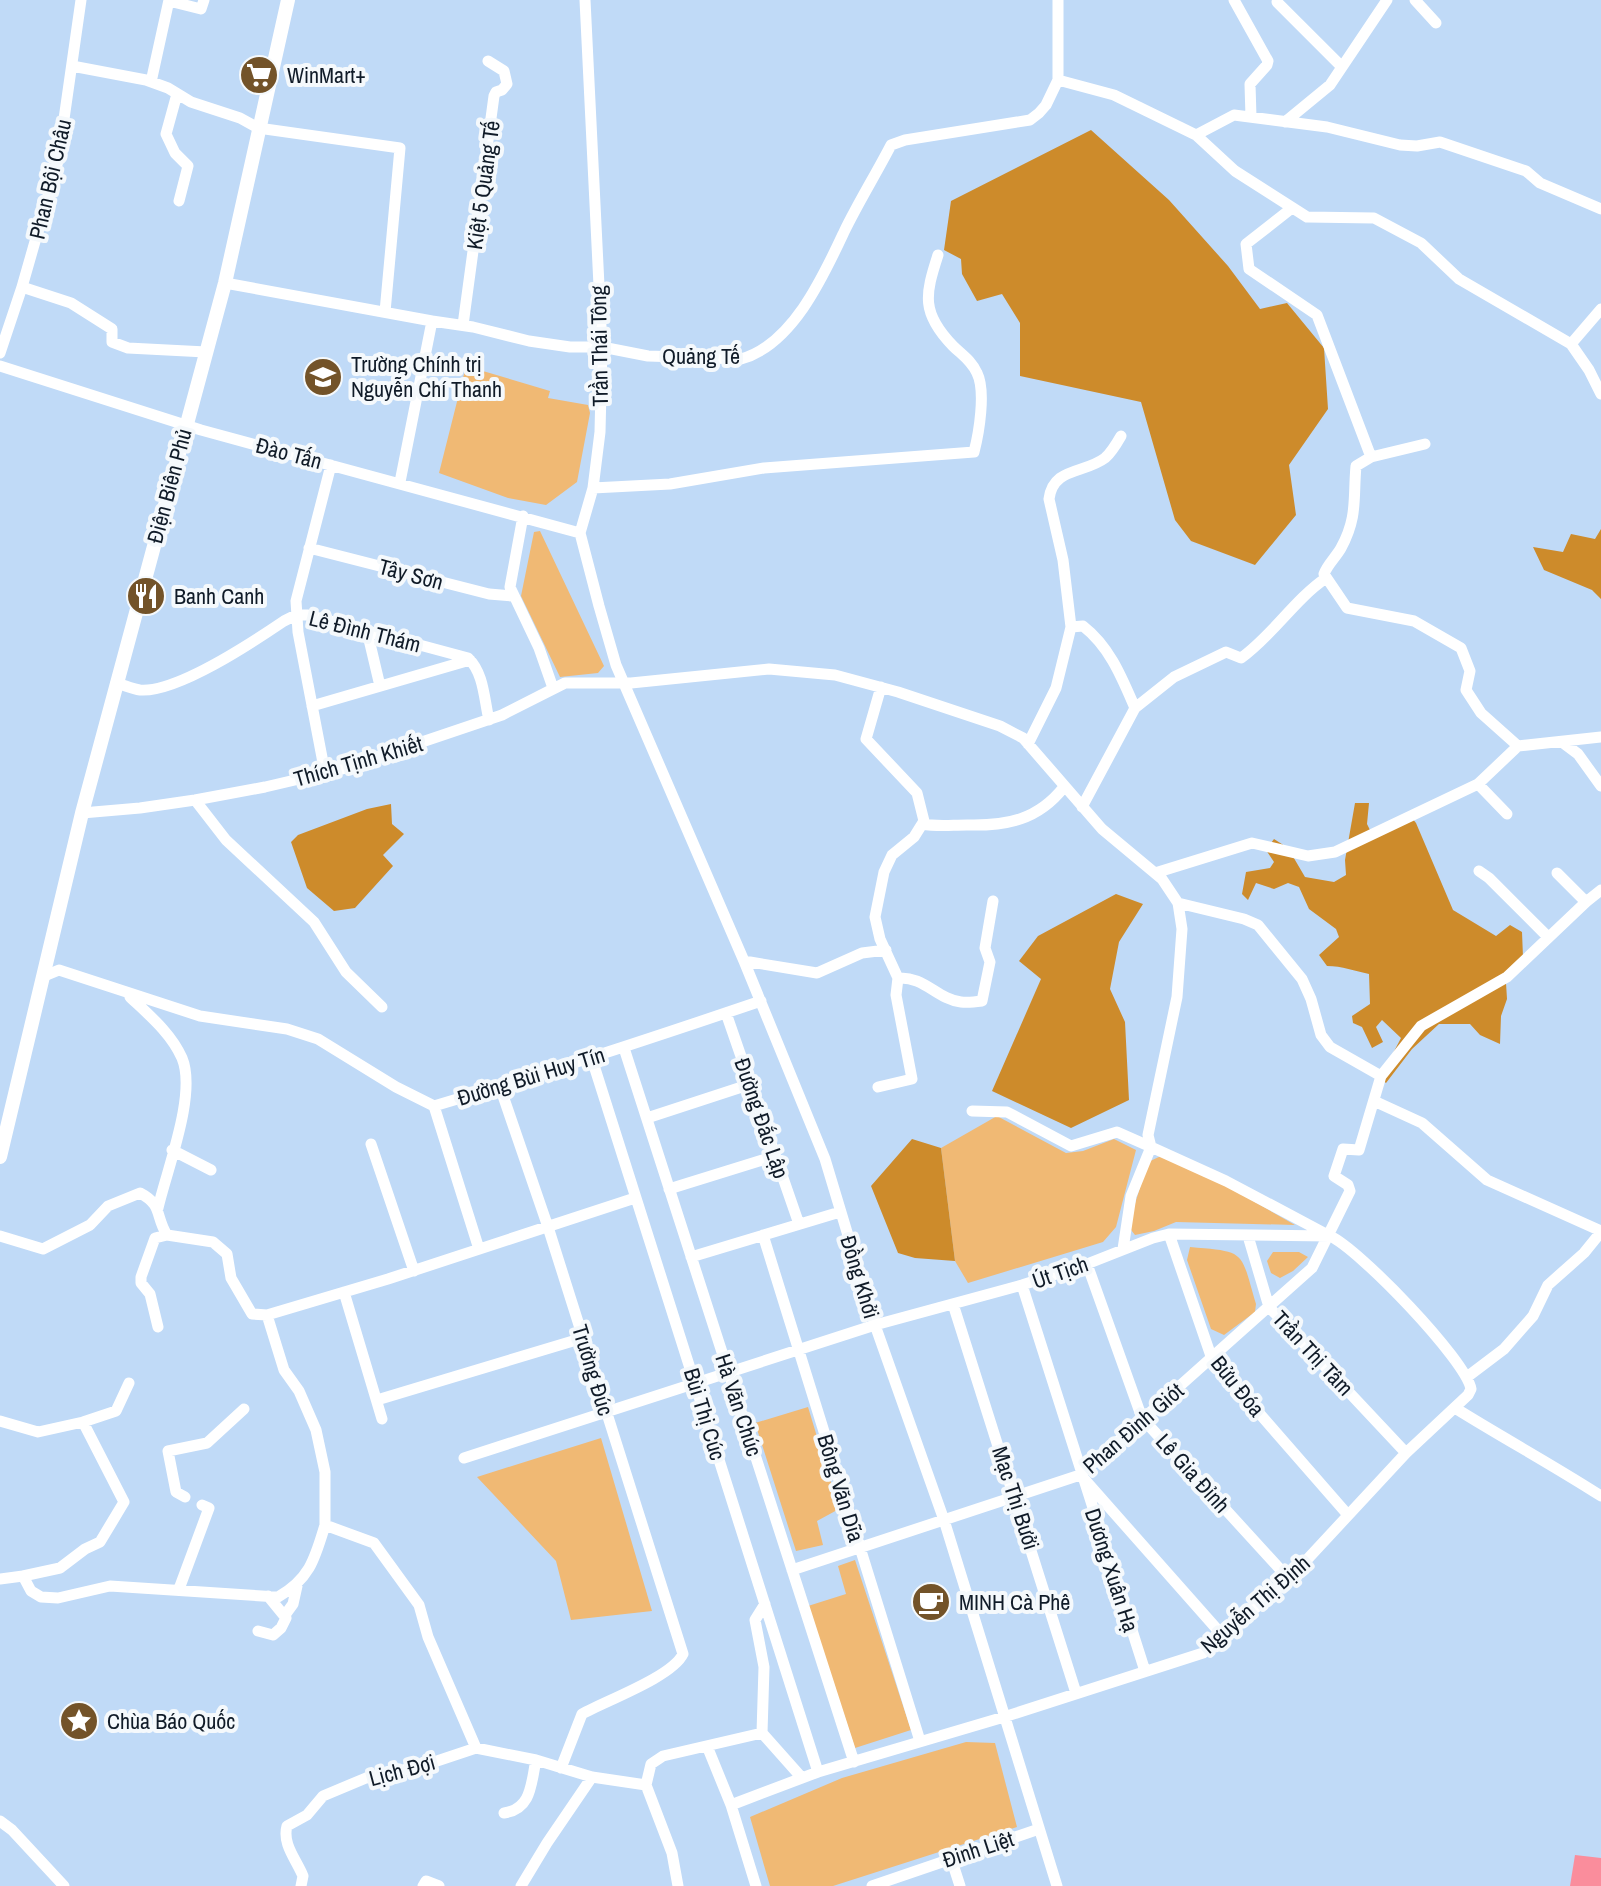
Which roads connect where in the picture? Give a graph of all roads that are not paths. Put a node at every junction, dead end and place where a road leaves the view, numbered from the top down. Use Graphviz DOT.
graph roads {
  1 [pos="81,0"];
  2 [pos="169,0"];
  3 [pos="204,0"];
  4 [pos="288,0"];
  5 [pos="585,0"];
  6 [pos="1058,0"];
  7 [pos="1234,0"];
  8 [pos="1387,0"];
  9 [pos="1415,0"];
  10 [pos="1277,2"];
  11 [pos="1436,23"];
  12 [pos="488,61"];
  13 [pos="72,66"];
  14 [pos="1342,67"];
  15 [pos="1058,80"];
  16 [pos="151,82"];
  17 [pos="177,94"];
  18 [pos="1251,117"];
  19 [pos="1285,122"];
  20 [pos="258,128"];
  21 [pos="1196,135"];
  22 [pos="179,201"];
  23 [pos="1292,208"];
  24 [pos="1601,209"];
  25 [pos="938,255"];
  26 [pos="225,283"];
  27 [pos="22,287"];
  28 [pos="1601,309"];
  29 [pos="385,312"];
  30 [pos="432,321"];
  31 [pos="463,325"];
  32 [pos="1571,344"];
  33 [pos="602,347"];
  34 [pos="206,352"];
  35 [pos="0,353"];
  36 [pos="0,366"];
  37 [pos="1598,380"];
  38 [pos="1601,394"];
  39 [pos="186,426"];
  40 [pos="1121,436"];
  41 [pos="1425,444"];
  42 [pos="1371,457"];
  43 [pos="331,465"];
  44 [pos="400,482"];
  45 [pos="593,488"];
  46 [pos="523,516"];
  47 [pos="580,533"];
  48 [pos="309,548"];
  49 [pos="1326,578"];
  50 [pos="512,596"];
  51 [pos="296,615"];
  52 [pos="1071,627"];
  53 [pos="367,631"];
  54 [pos="470,660"];
  55 [pos="625,682"];
  56 [pos="116,683"];
  57 [pos="380,686"];
  58 [pos="881,687"];
  59 [pos="553,688"];
  60 [pos="312,706"];
  61 [pos="1135,708"];
  62 [pos="489,720"];
  63 [pos="1601,737"];
  64 [pos="1561,742"];
  65 [pos="1028,744"];
  66 [pos="1518,746"];
  67 [pos="325,773"];
  68 [pos="1478,784"];
  69 [pos="1601,786"];
  70 [pos="1064,787"];
  71 [pos="195,800"];
  72 [pos="1082,807"];
  73 [pos="82,813"];
  74 [pos="1507,814"];
  75 [pos="922,824"];
  76 [pos="1479,871"];
  77 [pos="1155,873"];
  78 [pos="1557,873"];
  79 [pos="1601,890"];
  80 [pos="993,901"];
  81 [pos="1586,902"];
  82 [pos="1178,903"];
  83 [pos="1548,937"];
  84 [pos="886,950"];
  85 [pos="744,961"];
  86 [pos="42,977"];
  87 [pos="898,978"];
  88 [pos="126,993"];
  89 [pos="761,1001"];
  90 [pos="382,1007"];
  91 [pos="726,1013"];
  92 [pos="624,1048"];
  93 [pos="591,1056"];
  94 [pos="1381,1076"];
  95 [pos="751,1084"];
  96 [pos="500,1087"];
  97 [pos="878,1087"];
  98 [pos="1374,1101"];
  99 [pos="434,1106"];
  100 [pos="972,1111"];
  101 [pos="647,1118"];
  102 [pos="371,1144"];
  103 [pos="1151,1147"];
  104 [pos="172,1150"];
  105 [pos="775,1156"];
  106 [pos="0,1157"];
  107 [pos="211,1170"];
  108 [pos="669,1189"];
  109 [pos="635,1198"];
  110 [pos="158,1208"];
  111 [pos="840,1212"];
  112 [pos="799,1224"];
  113 [pos="548,1227"];
  114 [pos="1601,1231"];
  115 [pos="1169,1234"];
  116 [pos="167,1235"];
  117 [pos="763,1235"];
  118 [pos="0,1236"];
  119 [pos="1248,1236"];
  120 [pos="1330,1236"];
  121 [pos="479,1249"];
  122 [pos="1123,1249"];
  123 [pos="691,1257"];
  124 [pos="1087,1264"];
  125 [pos="414,1271"];
  126 [pos="1022,1285"];
  127 [pos="344,1292"];
  128 [pos="953,1304"];
  129 [pos="1269,1307"];
  130 [pos="267,1315"];
  131 [pos="875,1325"];
  132 [pos="158,1327"];
  133 [pos="583,1338"];
  134 [pos="799,1351"];
  135 [pos="1212,1359"];
  136 [pos="729,1373"];
  137 [pos="1467,1377"];
  138 [pos="129,1383"];
  139 [pos="696,1383"];
  140 [pos="377,1400"];
  141 [pos="1455,1408"];
  142 [pos="244,1409"];
  143 [pos="606,1412"];
  144 [pos="1142,1418"];
  145 [pos="382,1419"];
  146 [pos="0,1421"];
  147 [pos="83,1422"];
  148 [pos="1406,1453"];
  149 [pos="464,1458"];
  150 [pos="1080,1475"];
  151 [pos="1601,1496"];
  152 [pos="185,1497"];
  153 [pos="1016,1497"];
  154 [pos="202,1505"];
  155 [pos="1348,1515"];
  156 [pos="944,1520"];
  157 [pos="325,1525"];
  158 [pos="860,1548"];
  159 [pos="792,1570"];
  160 [pos="23,1576"];
  161 [pos="0,1579"];
  162 [pos="1289,1579"];
  163 [pos="297,1586"];
  164 [pos="179,1589"];
  165 [pos="268,1596"];
  166 [pos="765,1604"];
  167 [pos="285,1615"];
  168 [pos="258,1631"];
  169 [pos="1223,1636"];
  170 [pos="1145,1671"];
  171 [pos="1076,1693"];
  172 [pos="1004,1717"];
  173 [pos="762,1733"];
  174 [pos="920,1741"];
  175 [pos="707,1746"];
  176 [pos="476,1748"];
  177 [pos="536,1760"];
  178 [pos="854,1762"];
  179 [pos="561,1768"];
  180 [pos="818,1772"];
  181 [pos="592,1777"];
  182 [pos="802,1778"];
  183 [pos="646,1785"];
  184 [pos="731,1805"];
  185 [pos="504,1813"];
  186 [pos="0,1821"];
  187 [pos="1039,1829"];
  188 [pos="951,1858"];
  189 [pos="64,1886"];
  190 [pos="301,1886"];
  191 [pos="423,1886"];
  192 [pos="439,1886"];
  193 [pos="521,1886"];
  194 [pos="678,1886"];
  195 [pos="756,1886"];
  196 [pos="872,1886"];
  197 [pos="960,1886"];
  198 [pos="1057,1886"];
  1 -- 13 [label="street, Phan Bội Châu"];
  2 -- 3 [label="street"];
  2 -- 16 [label="street"];
  4 -- 20 [label="main road, Điện Biên Phủ"];
  5 -- 33 [label="street, Trần Thái Tông"];
  6 -- 15 [label="street"];
  7 -- 18 [label="street"];
  8 -- 14 [label="street"];
  9 -- 11 [label="street"];
  10 -- 14 [label="street"];
  12 -- 31 [label="street, Kiệt 5 Quảng Tế"];
  13 -- 16 [label="street"];
  13 -- 27 [label="street, Phan Bội Châu"];
  14 -- 19 [label="street"];
  15 -- 21 [label="street"];
  15 -- 33 [label="street, Quảng Tế"];
  16 -- 17 [label="street"];
  17 -- 20 [label="street"];
  17 -- 22 [label="street"];
  18 -- 19 [label="street"];
  18 -- 21 [label="street"];
  19 -- 24 [label="street"];
  20 -- 26 [label="main road, Điện Biên Phủ"];
  20 -- 29 [label="street"];
  21 -- 23 [label="street"];
  23 -- 32 [label="street"];
  23 -- 42 [label="street"];
  25 -- 45 [label="street"];
  26 -- 29 [label="street, Quảng Tế"];
  26 -- 34 [label="main road, Điện Biên Phủ"];
  27 -- 34 [label="street"];
  27 -- 35 [label="street, Phan Bội Châu"];
  28 -- 32 [label="street"];
  29 -- 30 [label="street, Quảng Tế"];
  30 -- 31 [label="street, Quảng Tế"];
  30 -- 44 [label="street"];
  31 -- 33 [label="street, Quảng Tế"];
  32 -- 37 [label="street"];
  33 -- 45 [label="street, Trần Thái Tông"];
  34 -- 39 [label="main road, Điện Biên Phủ"];
  36 -- 39 [label="street, Đào Tấn"];
  37 -- 38 [label="street"];
  39 -- 43 [label="street, Đào Tấn"];
  39 -- 56 [label="main road, Điện Biên Phủ"];
  40 -- 52 [label="street"];
  41 -- 42 [label="street"];
  42 -- 49 [label="street"];
  43 -- 44 [label="street, Đào Tấn"];
  43 -- 48 [label="street"];
  44 -- 46 [label="street, Đào Tấn"];
  45 -- 47 [label="street, Trần Thái Tông"];
  46 -- 47 [label="street, Đào Tấn"];
  46 -- 50 [label="street"];
  47 -- 55 [label="street"];
  48 -- 50 [label="street, Tây Sơn"];
  48 -- 51 [label="street"];
  49 -- 61 [label="street"];
  49 -- 66 [label="street"];
  50 -- 59 [label="street"];
  51 -- 53 [label="street, Lê Đình Thám"];
  51 -- 56 [label="street, Lê Đình Thám"];
  51 -- 60 [label="street"];
  52 -- 61 [label="street"];
  52 -- 65 [label="street"];
  53 -- 54 [label="street, Lê Đình Thám"];
  53 -- 57 [label="street"];
  54 -- 57 [label="street"];
  54 -- 62 [label="street"];
  55 -- 58 [label="street, Thích Tịnh Khiết"];
  55 -- 59 [label="street, Thích Tịnh Khiết"];
  55 -- 85 [label="street, Đồng Khởi"];
  56 -- 73 [label="main road, Điện Biên Phủ"];
  57 -- 60 [label="street"];
  58 -- 65 [label="street, Thích Tịnh Khiết"];
  58 -- 75 [label="street"];
  59 -- 62 [label="street, Thích Tịnh Khiết"];
  60 -- 67 [label="street"];
  61 -- 72 [label="street"];
  62 -- 67 [label="street, Thích Tịnh Khiết"];
  63 -- 64 [label="street"];
  64 -- 66 [label="street"];
  64 -- 69 [label="street"];
  65 -- 70 [label="street, Thích Tịnh Khiết"];
  66 -- 68 [label="street"];
  67 -- 71 [label="street, Thích Tịnh Khiết"];
  68 -- 74 [label="street"];
  68 -- 77 [label="street"];
  70 -- 72 [label="street, Thích Tịnh Khiết"];
  70 -- 75 [label="street"];
  71 -- 73 [label="street, Thích Tịnh Khiết"];
  71 -- 90 [label="street"];
  72 -- 77 [label="street, Thích Tịnh Khiết"];
  73 -- 86 [label="main road, Điện Biên Phủ"];
  75 -- 84 [label="street"];
  76 -- 83 [label="street"];
  77 -- 82 [label="street, Thích Tịnh Khiết"];
  78 -- 81 [label="street"];
  79 -- 81 [label="street"];
  80 -- 87 [label="street"];
  81 -- 83 [label="street"];
  82 -- 94 [label="street"];
  82 -- 103 [label="street"];
  83 -- 94 [label="street"];
  84 -- 85 [label="street"];
  84 -- 87 [label="street"];
  85 -- 89 [label="street, Đồng Khởi"];
  86 -- 88 [label="street, Đường Bùi Huy Tín"];
  86 -- 106 [label="main road, Điện Biên Phủ"];
  87 -- 97 [label="street"];
  88 -- 99 [label="street, Đường Bùi Huy Tín"];
  88 -- 104 [label="street"];
  89 -- 91 [label="street, Đường Bùi Huy Tín"];
  89 -- 111 [label="street, Đồng Khởi"];
  91 -- 92 [label="street, Đường Bùi Huy Tín"];
  91 -- 95 [label="street, Đường Đắc Lập"];
  92 -- 93 [label="street, Đường Bùi Huy Tín"];
  92 -- 101 [label="street, Hà Văn Chúc"];
  93 -- 96 [label="street, Đường Bùi Huy Tín"];
  93 -- 109 [label="street, Bùi Thị Cúc"];
  94 -- 98 [label="street"];
  95 -- 101 [label="street"];
  95 -- 105 [label="street, Đường Đắc Lập"];
  96 -- 99 [label="street, Đường Bùi Huy Tín"];
  96 -- 113 [label="street, Trường Đúc"];
  98 -- 114 [label="street"];
  98 -- 120 [label="street, Phan Đình Giót"];
  99 -- 121 [label="street"];
  100 -- 103 [label="street"];
  101 -- 108 [label="street, Hà Văn Chúc"];
  102 -- 125 [label="street"];
  103 -- 120 [label="street"];
  103 -- 122 [label="street"];
  104 -- 107 [label="street"];
  104 -- 110 [label="street"];
  105 -- 108 [label="street"];
  105 -- 112 [label="street, Đường Đắc Lập"];
  108 -- 123 [label="street, Hà Văn Chúc"];
  109 -- 113 [label="street"];
  109 -- 139 [label="street, Bùi Thị Cúc"];
  110 -- 116 [label="street"];
  110 -- 118 [label="street"];
  111 -- 112 [label="street"];
  111 -- 131 [label="street, Đồng Khởi"];
  112 -- 117 [label="street"];
  113 -- 121 [label="street"];
  113 -- 133 [label="street, Trường Đúc"];
  114 -- 137 [label="street"];
  115 -- 119 [label="street, Út Tịch"];
  115 -- 122 [label="street, Út Tịch"];
  115 -- 135 [label="street, Bửu Đóa"];
  116 -- 130 [label="street"];
  116 -- 132 [label="street"];
  117 -- 123 [label="street"];
  117 -- 134 [label="street, Bông Văn Dĩa"];
  119 -- 120 [label="street, Út Tịch"];
  119 -- 129 [label="street, Trần Thị Tâm"];
  120 -- 129 [label="street, Phan Đình Giót"];
  120 -- 137 [label="street"];
  121 -- 125 [label="street"];
  122 -- 124 [label="street, Út Tịch"];
  123 -- 136 [label="street, Hà Văn Chúc"];
  124 -- 126 [label="street, Út Tịch"];
  124 -- 144 [label="street, Lê Gia Đỉnh"];
  125 -- 127 [label="street"];
  126 -- 128 [label="street, Út Tịch"];
  126 -- 150 [label="street, Dương Xuân Hạ"];
  127 -- 130 [label="street"];
  127 -- 140 [label="street"];
  128 -- 131 [label="street, Út Tịch"];
  128 -- 153 [label="street, Mạc Thị Bưởi"];
  129 -- 135 [label="street, Phan Đình Giót"];
  129 -- 148 [label="street, Trần Thị Tâm"];
  130 -- 157 [label="street"];
  131 -- 134 [label="street, Út Tịch"];
  131 -- 156 [label="street, Đồng Khởi"];
  133 -- 140 [label="street"];
  133 -- 143 [label="street, Trường Đúc"];
  134 -- 136 [label="street, Út Tịch"];
  134 -- 158 [label="street, Bông Văn Dĩa"];
  135 -- 144 [label="street, Phan Đình Giót"];
  135 -- 155 [label="street, Bửu Đóa"];
  136 -- 139 [label="street, Út Tịch"];
  136 -- 159 [label="street, Hà Văn Chúc"];
  137 -- 141 [label="street, Nguyễn Thị Định"];
  138 -- 147 [label="street"];
  139 -- 143 [label="street, Út Tịch"];
  139 -- 166 [label="street, Bùi Thị Cúc"];
  140 -- 145 [label="street"];
  141 -- 148 [label="street, Nguyễn Thị Định"];
  141 -- 151 [label="street"];
  142 -- 152 [label="street"];
  143 -- 149 [label="street, Út Tịch"];
  143 -- 179 [label="street, Trường Đúc"];
  144 -- 150 [label="street, Phan Đình Giót"];
  144 -- 162 [label="street, Lê Gia Đỉnh"];
  146 -- 147 [label="street"];
  147 -- 160 [label="street"];
  148 -- 155 [label="street, Nguyễn Thị Định"];
  150 -- 153 [label="street, Phan Đình Giót"];
  150 -- 169 [label="street"];
  150 -- 170 [label="street, Dương Xuân Hạ"];
  153 -- 156 [label="street, Phan Đình Giót"];
  153 -- 171 [label="street, Mạc Thị Bưởi"];
  154 -- 164 [label="street"];
  155 -- 162 [label="street, Nguyễn Thị Định"];
  156 -- 158 [label="street, Phan Đình Giót"];
  156 -- 172 [label="street, Đồng Khởi"];
  157 -- 163 [label="street"];
  157 -- 176 [label="street"];
  158 -- 159 [label="street, Phan Đình Giót"];
  158 -- 174 [label="street, Bông Văn Dĩa"];
  159 -- 178 [label="street, Hà Văn Chúc"];
  160 -- 161 [label="street"];
  160 -- 164 [label="street"];
  162 -- 169 [label="street, Nguyễn Thị Định"];
  163 -- 165 [label="street"];
  163 -- 167 [label="street"];
  164 -- 165 [label="street"];
  165 -- 167 [label="street"];
  166 -- 173 [label="street"];
  166 -- 180 [label="street, Bùi Thị Cúc"];
  167 -- 168 [label="street"];
  169 -- 170 [label="street, Nguyễn Thị Định"];
  170 -- 171 [label="street, Nguyễn Thị Định"];
  171 -- 172 [label="street, Nguyễn Thị Định"];
  172 -- 174 [label="street, Nguyễn Thị Định"];
  172 -- 187 [label="street, Đồng Khởi"];
  173 -- 175 [label="street"];
  173 -- 182 [label="street"];
  174 -- 178 [label="street, Nguyễn Thị Định"];
  175 -- 183 [label="street"];
  175 -- 184 [label="street"];
  176 -- 177 [label="street, Lịch Đợi"];
  176 -- 190 [label="street, Lịch Đợi"];
  177 -- 179 [label="street, Lịch Đợi"];
  177 -- 185 [label="street"];
  178 -- 180 [label="street, Nguyễn Thị Định"];
  179 -- 181 [label="street, Lịch Đợi"];
  180 -- 182 [label="street, Nguyễn Thị Định"];
  181 -- 183 [label="street, Lịch Đợi"];
  181 -- 193 [label="street"];
  182 -- 184 [label="street, Nguyễn Thị Định"];
  183 -- 194 [label="street"];
  184 -- 195 [label="street"];
  186 -- 189 [label="street"];
  187 -- 188 [label="street, Đinh Liệt"];
  187 -- 198 [label="street, Đồng Khởi"];
  188 -- 196 [label="street, Đinh Liệt"];
  188 -- 197 [label="street"];
  191 -- 192 [label="street"];
}
